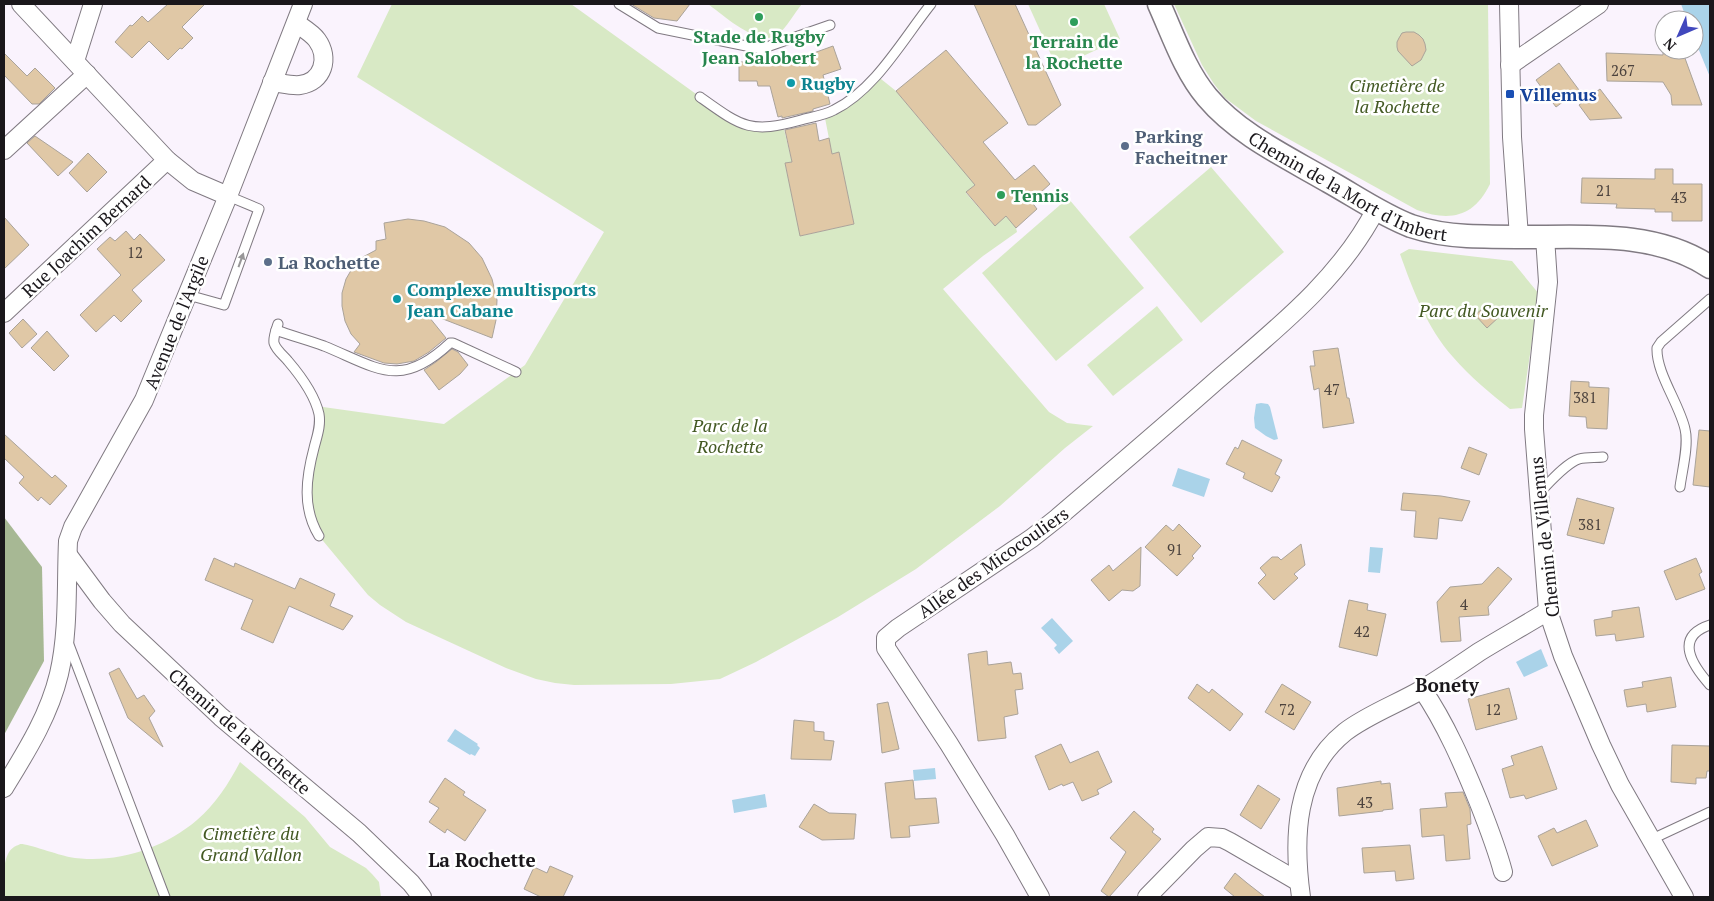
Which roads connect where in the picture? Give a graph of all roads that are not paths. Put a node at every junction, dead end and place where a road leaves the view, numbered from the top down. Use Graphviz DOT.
graph roads {
  1 [pos="21,4"];
  2 [pos="94,4"];
  3 [pos="303,4"];
  4 [pos="619,4"];
  5 [pos="931,4"];
  6 [pos="1159,4"];
  7 [pos="1509,4"];
  8 [pos="1599,4"];
  9 [pos="296,23"];
  10 [pos="830,25"];
  11 [pos="1510,66"];
  12 [pos="81,67"];
  13 [pos="272,82"];
  14 [pos="700,97"];
  15 [pos="4,150"];
  16 [pos="168,160"];
  17 [pos="228,196"];
  18 [pos="1376,208"];
  19 [pos="1519,237"];
  20 [pos="1545,237"];
  21 [pos="1710,267"];
  22 [pos="188,295"];
  23 [pos="1710,299"];
  24 [pos="4,313"];
  25 [pos="516,372"];
  26 [pos="1603,457"];
  27 [pos="1680,487"];
  28 [pos="1539,493"];
  29 [pos="319,536"];
  30 [pos="68,555"];
  31 [pos="1548,612"];
  32 [pos="1710,625"];
  33 [pos="66,634"];
  34 [pos="1710,685"];
  35 [pos="1422,689"];
  36 [pos="4,788"];
  37 [pos="1710,812"];
  38 [pos="1650,840"];
  39 [pos="1503,872"];
  40 [pos="1300,890"];
  41 [pos="166,897"];
  42 [pos="422,897"];
  43 [pos="1040,897"];
  44 [pos="1147,897"];
  45 [pos="1684,897"];
  1 -- 12 [label="street"];
  2 -- 12 [label="street"];
  3 -- 9 [label="street, Avenue de l'Argile"];
  4 -- 10 [label="lane"];
  5 -- 14 [label="lane"];
  6 -- 18 [label="street, Chemin de la Mort d'Imbert"];
  7 -- 11 [label="street"];
  8 -- 11 [label="street"];
  9 -- 13 [label="street, Avenue de l'Argile"];
  9 -- 13 [label="street"];
  11 -- 19 [label="street"];
  12 -- 15 [label="street"];
  12 -- 16 [label="street"];
  13 -- 17 [label="street, Avenue de l'Argile"];
  16 -- 17 [label="street"];
  16 -- 24 [label="street, Rue Joachim Bernard"];
  17 -- 22 [label="street, Avenue de l'Argile"];
  22 -- 17 [label="lane, one-way"];
  18 -- 19 [label="street, Chemin de la Mort d'Imbert"];
  18 -- 43 [label="street, Allée des Micocouliers"];
  19 -- 20 [label="street, Chemin de la Mort d'Imbert"];
  20 -- 21 [label="street, Chemin de la Mort d'Imbert"];
  20 -- 28 [label="street, Chemin de Villemus"];
  22 -- 30 [label="street, Avenue de l'Argile"];
  23 -- 27 [label="lane"];
  25 -- 29 [label="lane"];
  26 -- 28 [label="lane"];
  28 -- 31 [label="street, Chemin de Villemus"];
  30 -- 33 [label="street, Avenue de l'Argile"];
  30 -- 42 [label="street, Chemin de la Rochette"];
  31 -- 35 [label="street"];
  31 -- 38 [label="street, Chemin de Villemus"];
  32 -- 34 [label="lane"];
  33 -- 36 [label="street, Avenue de l'Argile"];
  33 -- 41 [label="lane"];
  35 -- 39 [label="street"];
  35 -- 40 [label="street"];
  37 -- 38 [label="lane"];
  38 -- 45 [label="street, Chemin de Villemus"];
  40 -- 44 [label="street"];
}
